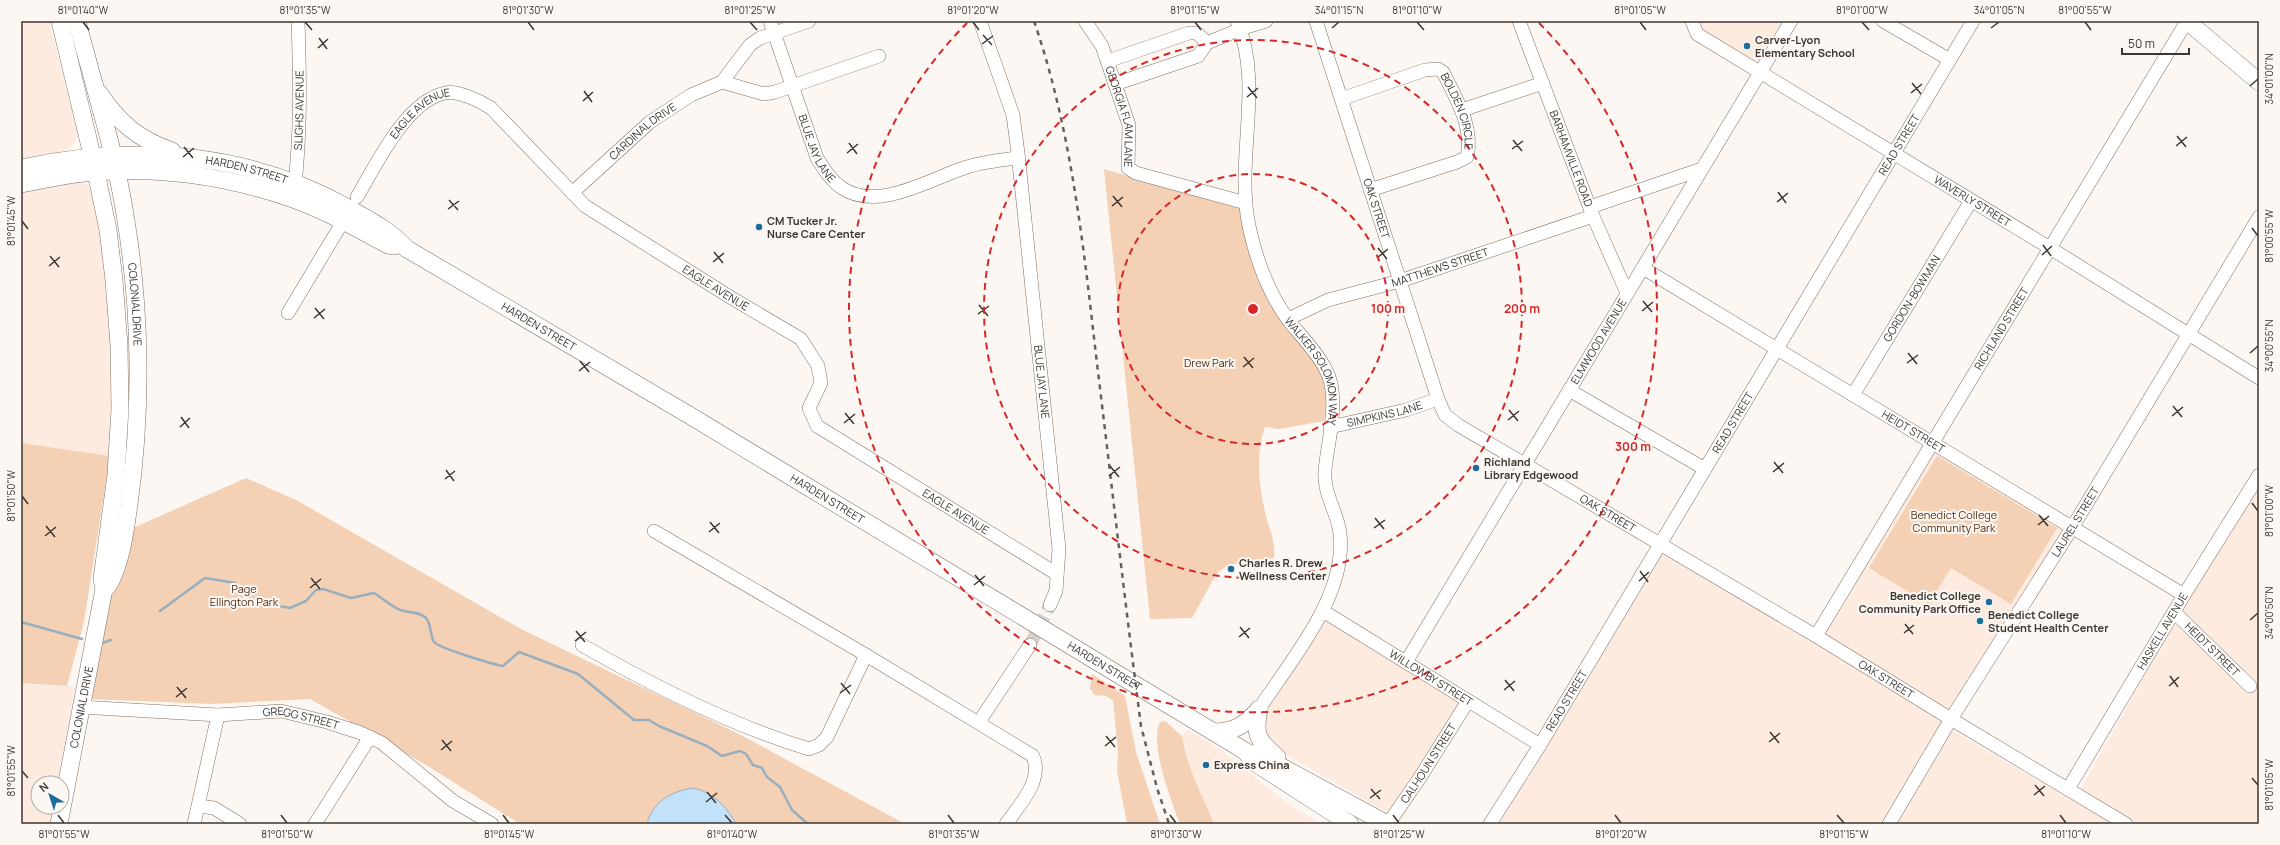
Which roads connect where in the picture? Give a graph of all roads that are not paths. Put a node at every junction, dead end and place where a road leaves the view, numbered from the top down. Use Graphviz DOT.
graph roads {
  1 [pos="60,21"];
  2 [pos="77,21"];
  3 [pos="298,21"];
  4 [pos="809,21"];
  5 [pos="980,21"];
  6 [pos="1085,21"];
  7 [pos="1266,21"];
  8 [pos="1316,21"];
  9 [pos="1519,21"];
  10 [pos="1692,21"];
  11 [pos="1791,21"];
  12 [pos="1883,21"];
  13 [pos="1973,21"];
  14 [pos="2187,21"];
  15 [pos="1238,25"];
  16 [pos="772,27"];
  17 [pos="1208,43"];
  18 [pos="879,56"];
  19 [pos="1950,60"];
  20 [pos="1108,61"];
  21 [pos="1760,73"];
  22 [pos="722,82"];
  23 [pos="2259,82"];
  24 [pos="1543,83"];
  25 [pos="1115,84"];
  26 [pos="94,87"];
  27 [pos="792,87"];
  28 [pos="1341,100"];
  29 [pos="1462,110"];
  30 [pos="1894,153"];
  31 [pos="187,157"];
  32 [pos="1018,158"];
  33 [pos="114,163"];
  34 [pos="94,164"];
  35 [pos="21,168"];
  36 [pos="1702,169"];
  37 [pos="296,182"];
  38 [pos="21,184"];
  39 [pos="1370,190"];
  40 [pos="572,193"];
  41 [pos="357,197"];
  42 [pos="294,199"];
  43 [pos="1971,201"];
  44 [pos="1246,203"];
  45 [pos="1591,211"];
  46 [pos="2259,217"];
  47 [pos="338,230"];
  48 [pos="2050,248"];
  49 [pos="407,249"];
  50 [pos="1643,268"];
  51 [pos="1400,281"];
  52 [pos="1627,293"];
  53 [pos="288,314"];
  54 [pos="1288,319"];
  55 [pos="2187,335"];
  56 [pos="1776,350"];
  57 [pos="2259,378"];
  58 [pos="1569,390"];
  59 [pos="1853,395"];
  60 [pos="1438,399"];
  61 [pos="1330,427"];
  62 [pos="1933,442"];
  63 [pos="1525,464"];
  64 [pos="1705,469"];
  65 [pos="2259,476"];
  66 [pos="2072,528"];
  67 [pos="654,532"];
  68 [pos="1661,543"];
  69 [pos="1057,574"];
  70 [pos="104,589"];
  71 [pos="2184,595"];
  72 [pos="1050,606"];
  73 [pos="1323,611"];
  74 [pos="2175,613"];
  75 [pos="1816,636"];
  76 [pos="582,645"];
  77 [pos="1030,645"];
  78 [pos="866,655"];
  79 [pos="1406,662"];
  80 [pos="2250,686"];
  81 [pos="1468,701"];
  82 [pos="80,707"];
  83 [pos="1259,709"];
  84 [pos="218,715"];
  85 [pos="1951,720"];
  86 [pos="979,722"];
  87 [pos="1213,732"];
  88 [pos="370,737"];
  89 [pos="1540,745"];
  90 [pos="1245,751"];
  91 [pos="1297,774"];
  92 [pos="2068,789"];
  93 [pos="199,806"];
  94 [pos="59,824"];
  95 [pos="194,824"];
  96 [pos="240,824"];
  97 [pos="314,824"];
  98 [pos="492,824"];
  99 [pos="1006,824"];
  100 [pos="1350,824"];
  101 [pos="1387,824"];
  102 [pos="1490,824"];
  103 [pos="1888,824"];
  104 [pos="2126,824"];
  1 -- 34 [label="main road, COLONIAL DRIVE"];
  2 -- 26 [label="main road, COLONIAL DRIVE"];
  3 -- 37 [label="street, SLIGHS AVENUE"];
  4 -- 16 [label="street"];
  5 -- 32 [label="street, BLUE JAY LANE"];
  6 -- 20 [label="street, GEORGIA FLAM LANE"];
  7 -- 15 [label="street"];
  8 -- 28 [label="street, OAK STREET"];
  9 -- 24 [label="street, BARHAMVILLE ROAD"];
  10 -- 21 [label="street, WAVERLY STREET"];
  11 -- 21 [label="street, ELMWOOD AVENUE"];
  12 -- 19 [label="street"];
  13 -- 19 [label="street, READ STREET"];
  14 -- 23 [label="main road"];
  14 -- 48 [label="street, RICHLAND STREET"];
  15 -- 17 [label="street"];
  15 -- 44 [label="street, WALKER SOLOMON WAY"];
  16 -- 22 [label="street"];
  16 -- 27 [label="street, BLUE JAY LANE"];
  17 -- 20 [label="street"];
  17 -- 25 [label="street"];
  18 -- 27 [label="street"];
  19 -- 30 [label="street, READ STREET"];
  20 -- 25 [label="street, GEORGIA FLAM LANE"];
  21 -- 30 [label="street, WAVERLY STREET"];
  21 -- 36 [label="street, ELMWOOD AVENUE"];
  22 -- 27 [label="street"];
  22 -- 40 [label="street, CARDINAL DRIVE"];
  24 -- 29 [label="street"];
  24 -- 45 [label="street, BARHAMVILLE ROAD"];
  25 -- 44 [label="street, GEORGIA FLAM LANE"];
  26 -- 31 [label="main road"];
  26 -- 33 [label="main road, COLONIAL DRIVE"];
  27 -- 32 [label="street, BLUE JAY LANE"];
  28 -- 29 [label="street, BOLDEN CIRCLE"];
  28 -- 39 [label="street, OAK STREET"];
  29 -- 39 [label="street, BOLDEN CIRCLE"];
  30 -- 43 [label="street, WAVERLY STREET"];
  30 -- 56 [label="street, READ STREET"];
  31 -- 33 [label="main road, HARDEN STREET"];
  31 -- 37 [label="main road, HARDEN STREET"];
  32 -- 69 [label="street, BLUE JAY LANE"];
  33 -- 34 [label="main road, HARDEN STREET"];
  33 -- 42 [label="main road, HARDEN STREET"];
  33 -- 70 [label="main road, COLONIAL DRIVE"];
  34 -- 35 [label="main road, HARDEN STREET"];
  34 -- 38 [label="main road, HARDEN STREET"];
  34 -- 70 [label="main road, COLONIAL DRIVE"];
  36 -- 45 [label="street, MATTHEWS STREET"];
  36 -- 50 [label="street, ELMWOOD AVENUE"];
  37 -- 42 [label="street, SLIGHS AVENUE"];
  37 -- 49 [label="main road, HARDEN STREET"];
  39 -- 51 [label="street, OAK STREET"];
  40 -- 41 [label="street, EAGLE AVENUE"];
  40 -- 69 [label="street, EAGLE AVENUE"];
  42 -- 49 [label="main road, HARDEN STREET"];
  43 -- 48 [label="street, WAVERLY STREET"];
  43 -- 59 [label="street, GORDON-BOWMAN"];
  44 -- 54 [label="street, WALKER SOLOMON WAY"];
  45 -- 51 [label="street, MATTHEWS STREET"];
  45 -- 52 [label="street, BARHAMVILLE ROAD"];
  46 -- 55 [label="street, LAUREL STREET"];
  47 -- 53 [label="street"];
  48 -- 55 [label="street, WAVERLY STREET"];
  48 -- 62 [label="street, RICHLAND STREET"];
  49 -- 87 [label="main road, HARDEN STREET"];
  50 -- 52 [label="street, ELMWOOD AVENUE"];
  50 -- 56 [label="street, HEIDT STREET"];
  51 -- 54 [label="street, MATTHEWS STREET"];
  51 -- 60 [label="street, OAK STREET"];
  52 -- 58 [label="street, ELMWOOD AVENUE"];
  54 -- 61 [label="street, WALKER SOLOMON WAY"];
  55 -- 57 [label="street, WAVERLY STREET"];
  55 -- 66 [label="street, LAUREL STREET"];
  56 -- 59 [label="street, HEIDT STREET"];
  56 -- 64 [label="street, READ STREET"];
  58 -- 63 [label="street, ELMWOOD AVENUE"];
  58 -- 64 [label="street"];
  59 -- 62 [label="street, HEIDT STREET"];
  60 -- 61 [label="street, SIMPKINS LANE"];
  60 -- 63 [label="street, OAK STREET"];
  61 -- 73 [label="street, WALKER SOLOMON WAY"];
  62 -- 66 [label="street, HEIDT STREET"];
  62 -- 75 [label="street, RICHLAND STREET"];
  63 -- 68 [label="street, OAK STREET"];
  63 -- 79 [label="street, ELMWOOD AVENUE"];
  64 -- 68 [label="street, READ STREET"];
  65 -- 71 [label="street, HASKELL AVENUE"];
  66 -- 71 [label="street, HEIDT STREET"];
  66 -- 85 [label="street, LAUREL STREET"];
  67 -- 78 [label="street"];
  68 -- 75 [label="street, OAK STREET"];
  68 -- 89 [label="street, READ STREET"];
  69 -- 72 [label="street, BLUE JAY LANE"];
  70 -- 82 [label="main road, COLONIAL DRIVE"];
  71 -- 74 [label="street, HASKELL AVENUE"];
  73 -- 79 [label="street, WILLOWBY STREET"];
  73 -- 83 [label="street, WALKER SOLOMON WAY"];
  74 -- 80 [label="street, HEIDT STREET"];
  74 -- 92 [label="street, HASKELL AVENUE"];
  75 -- 85 [label="street, OAK STREET"];
  76 -- 78 [label="street"];
  77 -- 86 [label="street"];
  78 -- 86 [label="street"];
  79 -- 81 [label="street, WILLOWBY STREET"];
  81 -- 89 [label="street, WILLOWBY STREET"];
  81 -- 101 [label="street, CALHOUN STREET"];
  82 -- 84 [label="street, GREGG STREET"];
  82 -- 94 [label="main road, COLONIAL DRIVE"];
  83 -- 87 [label="main road"];
  83 -- 91 [label="main road"];
  84 -- 88 [label="street, GREGG STREET"];
  84 -- 93 [label="street"];
  85 -- 92 [label="street, OAK STREET"];
  85 -- 103 [label="street, LAUREL STREET"];
  86 -- 99 [label="street"];
  87 -- 90 [label="main road, HARDEN STREET"];
  88 -- 97 [label="street"];
  88 -- 98 [label="street, GREGG STREET"];
  89 -- 102 [label="street, READ STREET"];
  90 -- 91 [label="main road, HARDEN STREET"];
  90 -- 100 [label="main road, HARDEN STREET"];
  91 -- 101 [label="main road, HARDEN STREET"];
  92 -- 104 [label="street, OAK STREET"];
  93 -- 95 [label="street"];
  93 -- 96 [label="street"];
}
